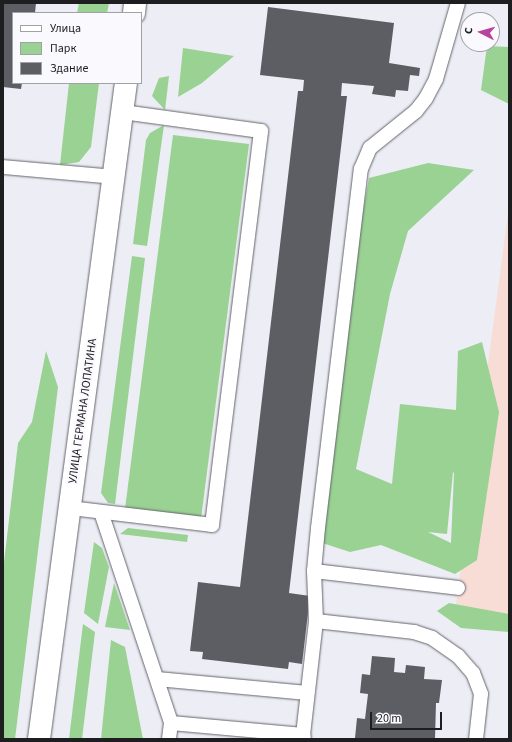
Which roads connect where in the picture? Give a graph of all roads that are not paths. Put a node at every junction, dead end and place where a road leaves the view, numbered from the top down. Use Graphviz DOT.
graph roads {
  1 [pos="458,3"];
  2 [pos="126,84"];
  3 [pos="122,112"];
  4 [pos="3,167"];
  5 [pos="114,177"];
  6 [pos="70,508"];
  7 [pos="101,512"];
  8 [pos="314,571"];
  9 [pos="458,588"];
  10 [pos="316,621"];
  11 [pos="157,679"];
  12 [pos="307,693"];
  13 [pos="171,722"];
  14 [pos="304,737"];
  15 [pos="39,739"];
  16 [pos="169,739"];
  17 [pos="476,739"];
  1 -- 8 [label="lane"];
  2 -- 3 [label="street, УЛИЦА ГЕРМАНА ЛОПАТИНА"];
  3 -- 5 [label="street, УЛИЦА ГЕРМАНА ЛОПАТИНА"];
  3 -- 7 [label="lane"];
  4 -- 5 [label="lane"];
  5 -- 6 [label="street, УЛИЦА ГЕРМАНА ЛОПАТИНА"];
  6 -- 7 [label="lane"];
  6 -- 15 [label="street, УЛИЦА ГЕРМАНА ЛОПАТИНА"];
  7 -- 11 [label="lane"];
  8 -- 9 [label="lane"];
  8 -- 10 [label="lane"];
  10 -- 12 [label="lane"];
  10 -- 17 [label="lane"];
  11 -- 12 [label="lane"];
  11 -- 13 [label="lane"];
  12 -- 14 [label="lane"];
  13 -- 14 [label="lane"];
  13 -- 16 [label="lane"];
}
